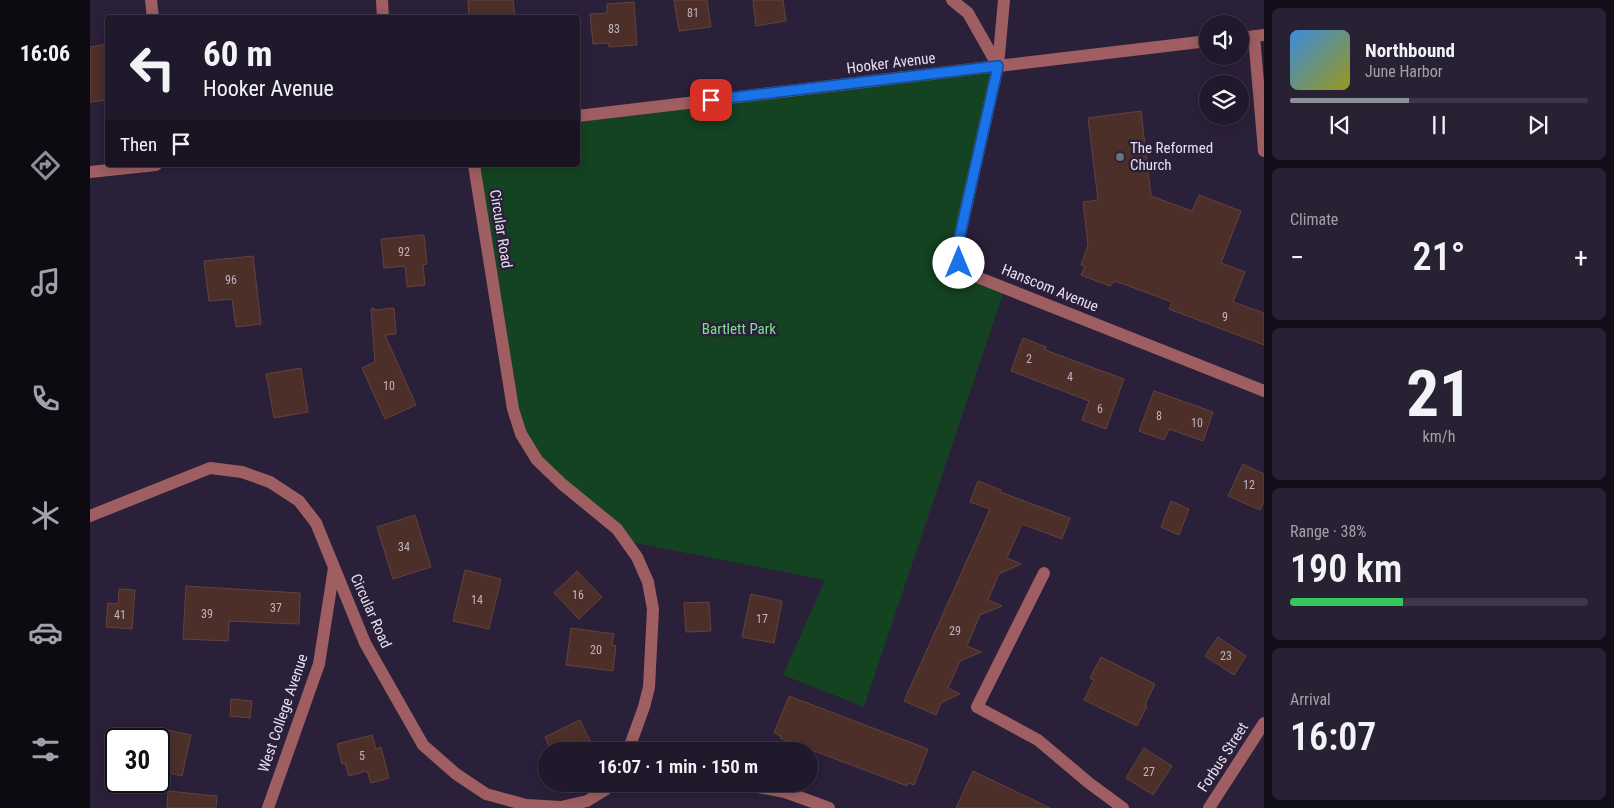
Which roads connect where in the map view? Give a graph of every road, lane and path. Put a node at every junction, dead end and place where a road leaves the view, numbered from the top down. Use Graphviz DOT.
graph roads {
  1 [pos="151,0"];
  2 [pos="382,0"];
  3 [pos="952,0"];
  4 [pos="1004,0"];
  5 [pos="153,15"];
  6 [pos="383,15"];
  7 [pos="1259,35"];
  8 [pos="1199,42"];
  9 [pos="998,66"];
  10 [pos="580,116"];
  11 [pos="1264,151"];
  12 [pos="137,167"];
  13 [pos="474,167"];
  14 [pos="90,172"];
  15 [pos="1264,391"];
  16 [pos="90,516"];
  17 [pos="334,568"];
  18 [pos="1044,573"];
  19 [pos="1264,724"];
  20 [pos="631,742"];
  21 [pos="602,792"];
  22 [pos="785,792"];
  23 [pos="268,808"];
  24 [pos="829,808"];
  25 [pos="1123,808"];
  26 [pos="1208,808"];
  1 -- 5 [label="street"];
  2 -- 6 [label="street"];
  3 -- 9 [label="street"];
  4 -- 9 [label="street, Hanscom Avenue"];
  7 -- 11 [label="street"];
  8 -- 9 [label="street, Hooker Avenue"];
  9 -- 10 [label="street, Hooker Avenue"];
  9 -- 15 [label="street, Hanscom Avenue"];
  12 -- 14 [label="street"];
  13 -- 20 [label="street, Circular Road"];
  16 -- 17 [label="street, Circular Road"];
  17 -- 21 [label="street, Circular Road"];
  17 -- 23 [label="street, West College Avenue"];
  18 -- 25 [label="street"];
  19 -- 26 [label="street, Forbus Street"];
  22 -- 24 [label="street"];
}
